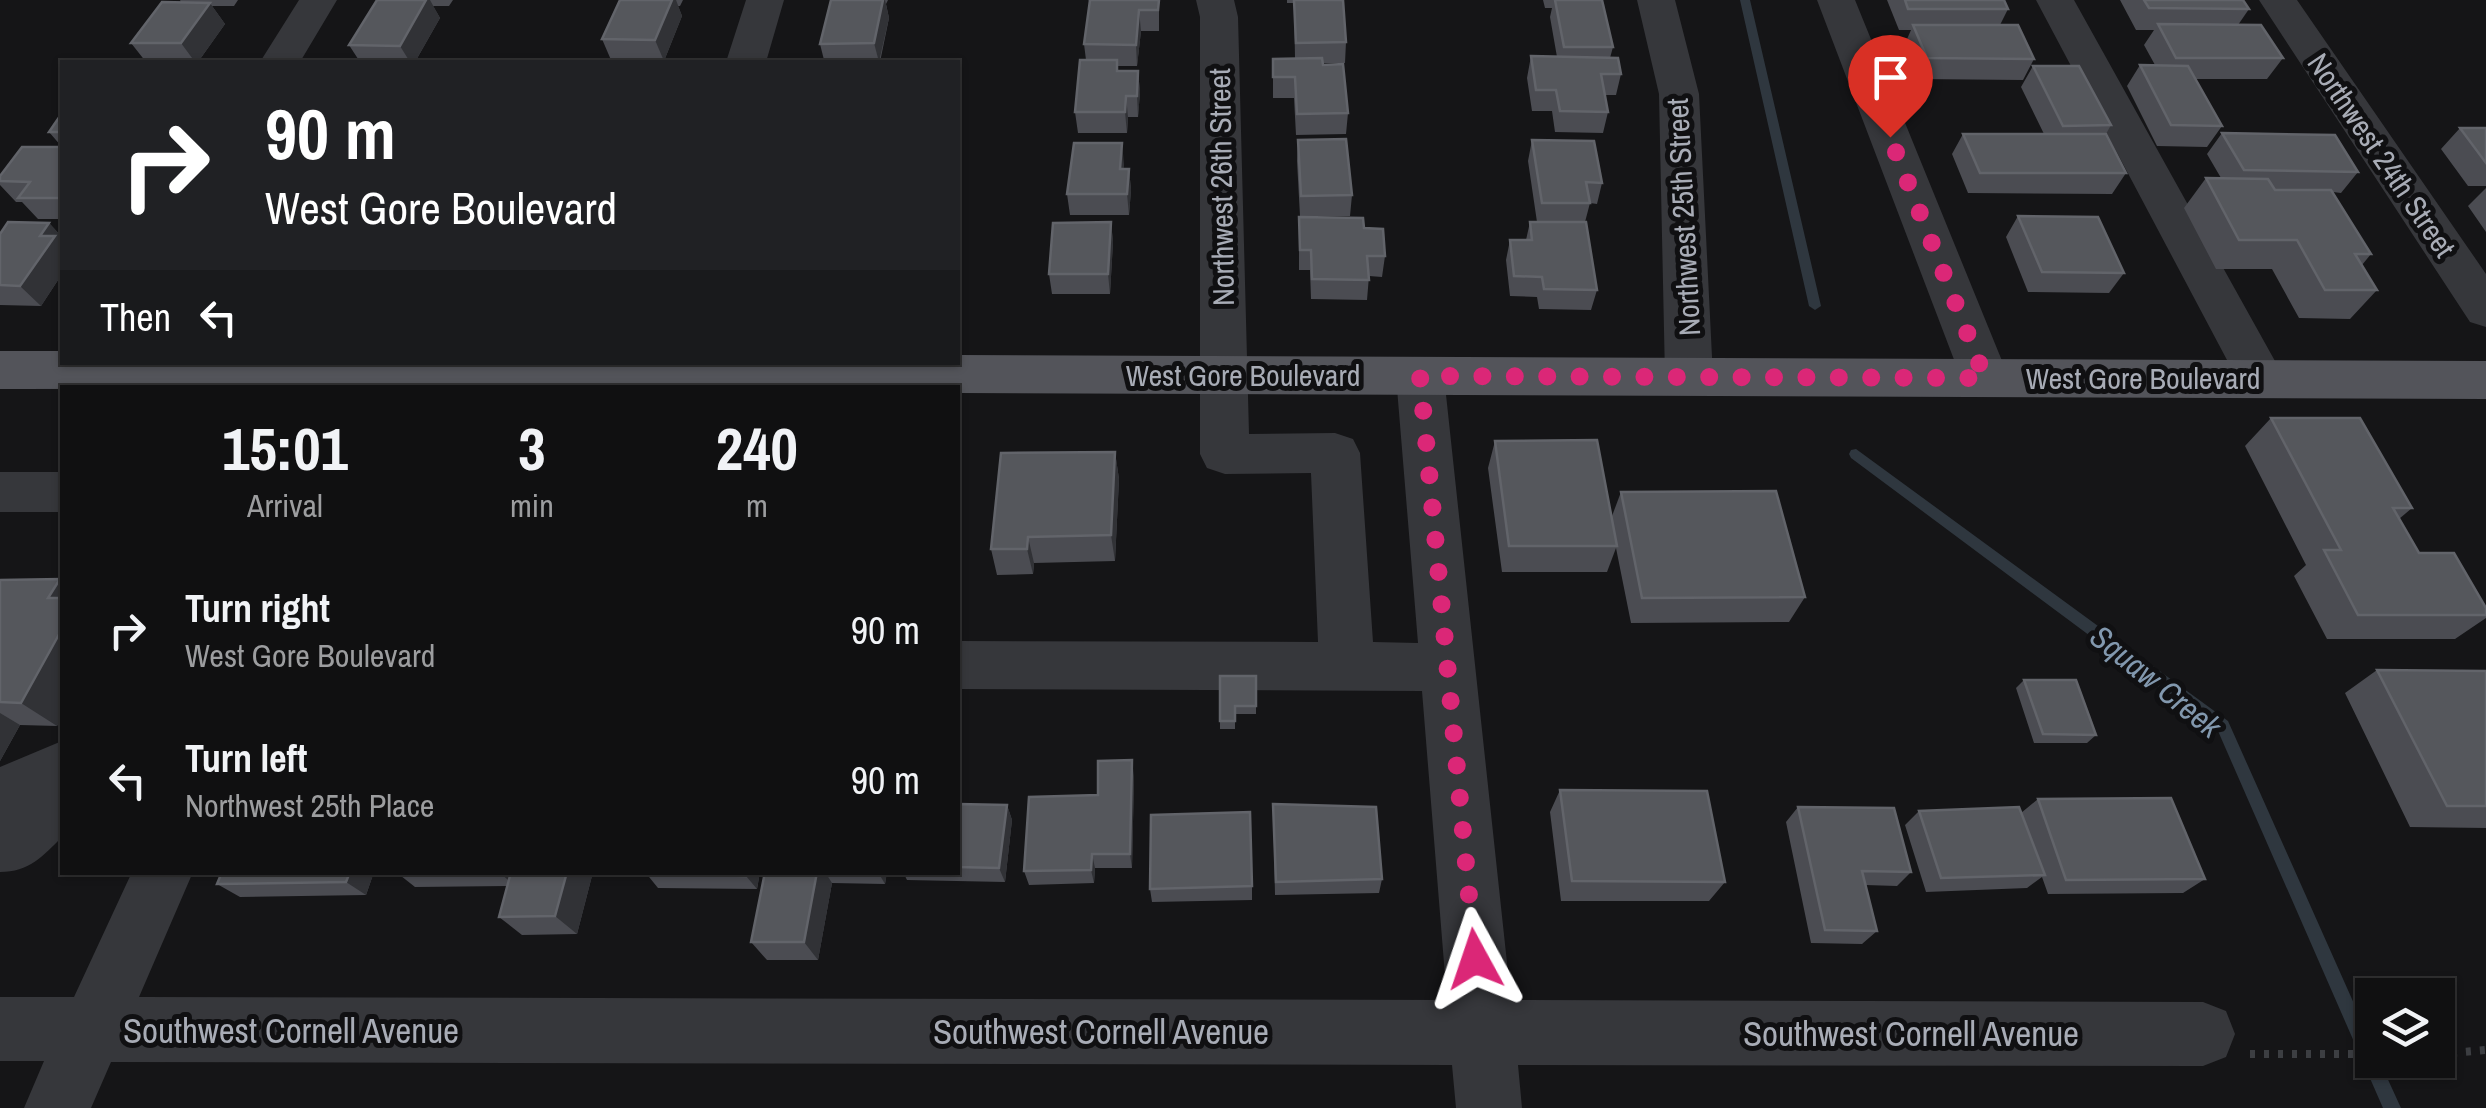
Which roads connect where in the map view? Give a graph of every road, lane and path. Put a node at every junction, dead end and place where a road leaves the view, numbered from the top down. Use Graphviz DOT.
graph roads {
  1 [pos="318,0"];
  2 [pos="765,0"];
  3 [pos="1215,0"];
  4 [pos="1656,0"];
  5 [pos="1836,0"];
  6 [pos="2055,0"];
  7 [pos="2278,0"];
  8 [pos="281,60"];
  9 [pos="747,60"];
  10 [pos="2486,310"];
  11 [pos="96,366"];
  12 [pos="652,368"];
  13 [pos="0,370"];
  14 [pos="1222,374"];
  15 [pos="1420,376"];
  16 [pos="1690,377"];
  17 [pos="1985,378"];
  18 [pos="2261,379"];
  19 [pos="386,380"];
  20 [pos="2486,380"];
  21 [pos="0,492"];
  22 [pos="60,492"];
  23 [pos="960,665"];
  24 [pos="1347,666"];
  25 [pos="1448,667"];
  26 [pos="60,769"];
  27 [pos="0,795"];
  28 [pos="60,800"];
  29 [pos="0,844"];
  30 [pos="162,875"];
  31 [pos="0,1028"];
  32 [pos="92,1029"];
  33 [pos="1482,1032"];
  34 [pos="2202,1034"];
  35 [pos="2486,1050"];
  36 [pos="2294,1054"];
  37 [pos="2355,1054"];
  38 [pos="2455,1054"];
  39 [pos="57,1108"];
  40 [pos="1489,1108"];
  1 -- 8 [label="street"];
  2 -- 9 [label="street"];
  3 -- 14 [label="street, Northwest 26th Street"];
  4 -- 16 [label="street, Northwest 25th Street"];
  5 -- 17 [label="street"];
  6 -- 18 [label="street"];
  7 -- 10 [label="street, Northwest 24th Street"];
  11 -- 13 [label="main road, West Gore Boulevard"];
  11 -- 19 [label="main road, West Gore Boulevard"];
  12 -- 14 [label="main road, West Gore Boulevard"];
  12 -- 19 [label="main road, West Gore Boulevard"];
  14 -- 15 [label="main road, West Gore Boulevard"];
  14 -- 24 [label="street, Northwest 26th Street"];
  15 -- 16 [label="main road, West Gore Boulevard"];
  15 -- 25 [label="street"];
  16 -- 17 [label="main road, West Gore Boulevard"];
  17 -- 18 [label="main road, West Gore Boulevard"];
  18 -- 20 [label="main road, West Gore Boulevard"];
  21 -- 22 [label="street"];
  23 -- 24 [label="street"];
  24 -- 25 [label="street"];
  25 -- 33 [label="street"];
  26 -- 27 [label="street"];
  28 -- 29 [label="street"];
  30 -- 32 [label="street"];
  31 -- 32 [label="street, Southwest Cornell Avenue"];
  32 -- 33 [label="street, Southwest Cornell Avenue"];
  32 -- 39 [label="street"];
  33 -- 34 [label="street, Southwest Cornell Avenue"];
  33 -- 40 [label="street"];
  35 -- 38 [label="path"];
  36 -- 37 [label="path"];
}
